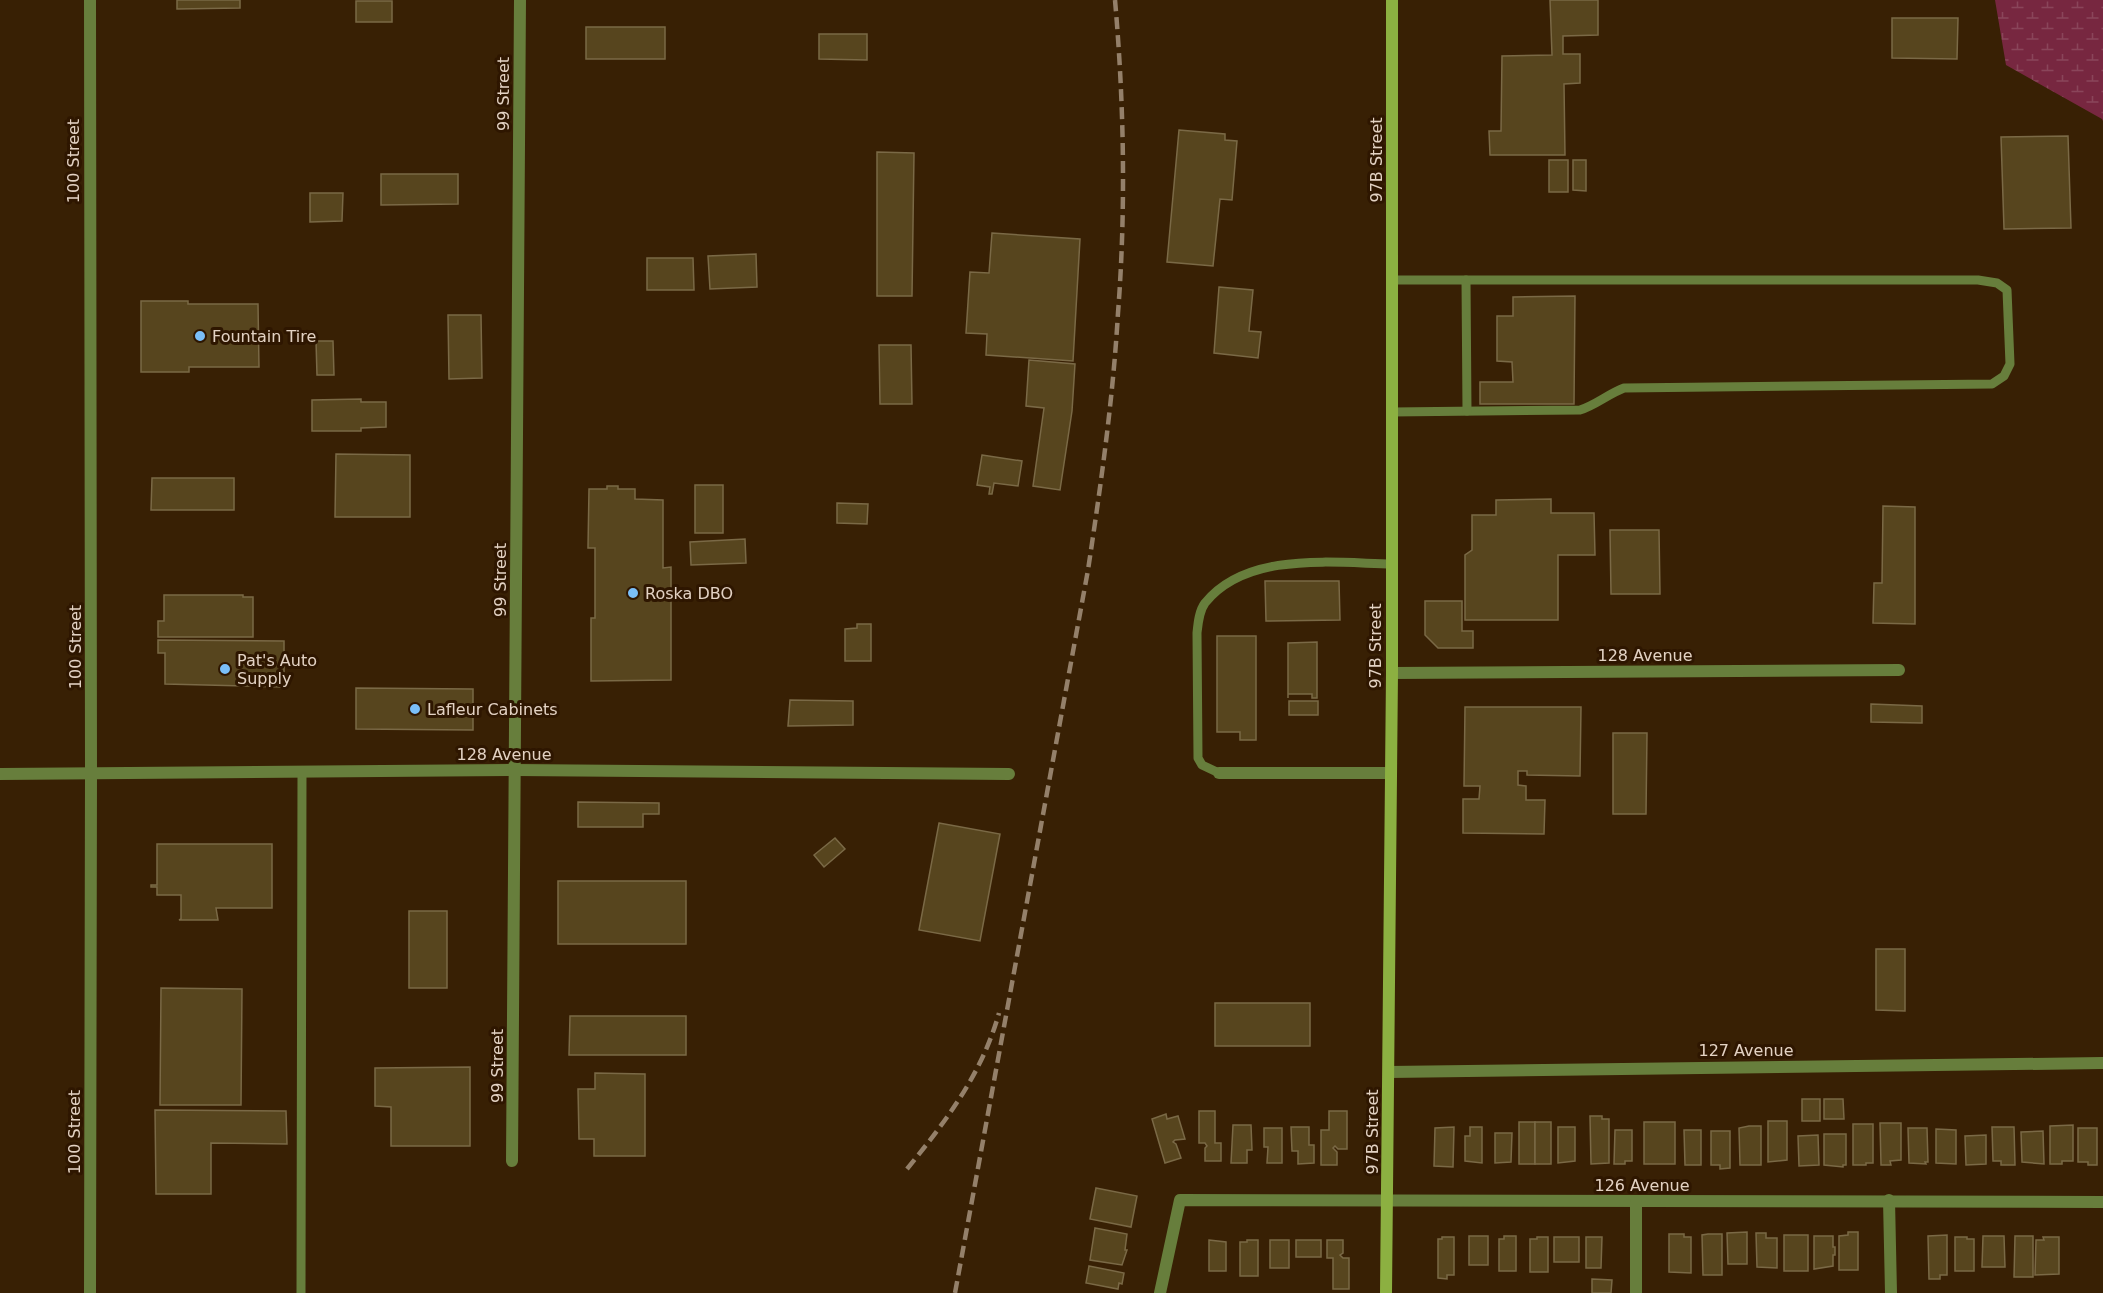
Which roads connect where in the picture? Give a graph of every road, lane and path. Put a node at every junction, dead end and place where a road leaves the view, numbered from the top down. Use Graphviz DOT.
graph roads {
  1 [pos="90,0"];
  2 [pos="520,0"];
  3 [pos="1392,0"];
  4 [pos="1392,280"];
  5 [pos="1466,280"];
  6 [pos="1467,411"];
  7 [pos="1392,412"];
  8 [pos="1392,564"];
  9 [pos="1899,670"];
  10 [pos="1392,672"];
  11 [pos="516,770"];
  12 [pos="302,771"];
  13 [pos="1219,773"];
  14 [pos="1390,773"];
  15 [pos="0,774"];
  16 [pos="92,774"];
  17 [pos="1009,774"];
  18 [pos="2103,1063"];
  19 [pos="1389,1072"];
  20 [pos="512,1161"];
  21 [pos="1388,1200"];
  22 [pos="1889,1200"];
  23 [pos="1636,1202"];
  24 [pos="2103,1202"];
  25 [pos="90,1293"];
  26 [pos="301,1293"];
  27 [pos="1160,1293"];
  28 [pos="1386,1293"];
  29 [pos="1636,1293"];
  30 [pos="1891,1293"];
  1 -- 16 [label="street, 100 Street"];
  2 -- 11 [label="street, 99 Street"];
  3 -- 4 [label="street, 97B Street"];
  4 -- 5 [label="lane"];
  4 -- 7 [label="street, 97B Street"];
  5 -- 6 [label="lane"];
  5 -- 6 [label="lane"];
  6 -- 7 [label="lane"];
  7 -- 8 [label="street, 97B Street"];
  8 -- 10 [label="street, 97B Street"];
  8 -- 13 [label="lane"];
  9 -- 10 [label="street, 128 Avenue"];
  10 -- 14 [label="street, 97B Street"];
  11 -- 12 [label="street, 128 Avenue"];
  11 -- 17 [label="street, 128 Avenue"];
  11 -- 20 [label="street, 99 Street"];
  12 -- 16 [label="street, 128 Avenue"];
  12 -- 26 [label="lane"];
  13 -- 14 [label="street"];
  14 -- 19 [label="street, 97B Street"];
  15 -- 16 [label="street, 128 Avenue"];
  16 -- 25 [label="street, 100 Street"];
  18 -- 19 [label="street, 127 Avenue"];
  19 -- 21 [label="street, 97B Street"];
  21 -- 23 [label="street, 126 Avenue"];
  21 -- 27 [label="street, 126 Avenue"];
  21 -- 28 [label="street, 97B Street"];
  22 -- 23 [label="street, 126 Avenue"];
  22 -- 24 [label="street, 126 Avenue"];
  22 -- 30 [label="street"];
  23 -- 29 [label="street"];
}
